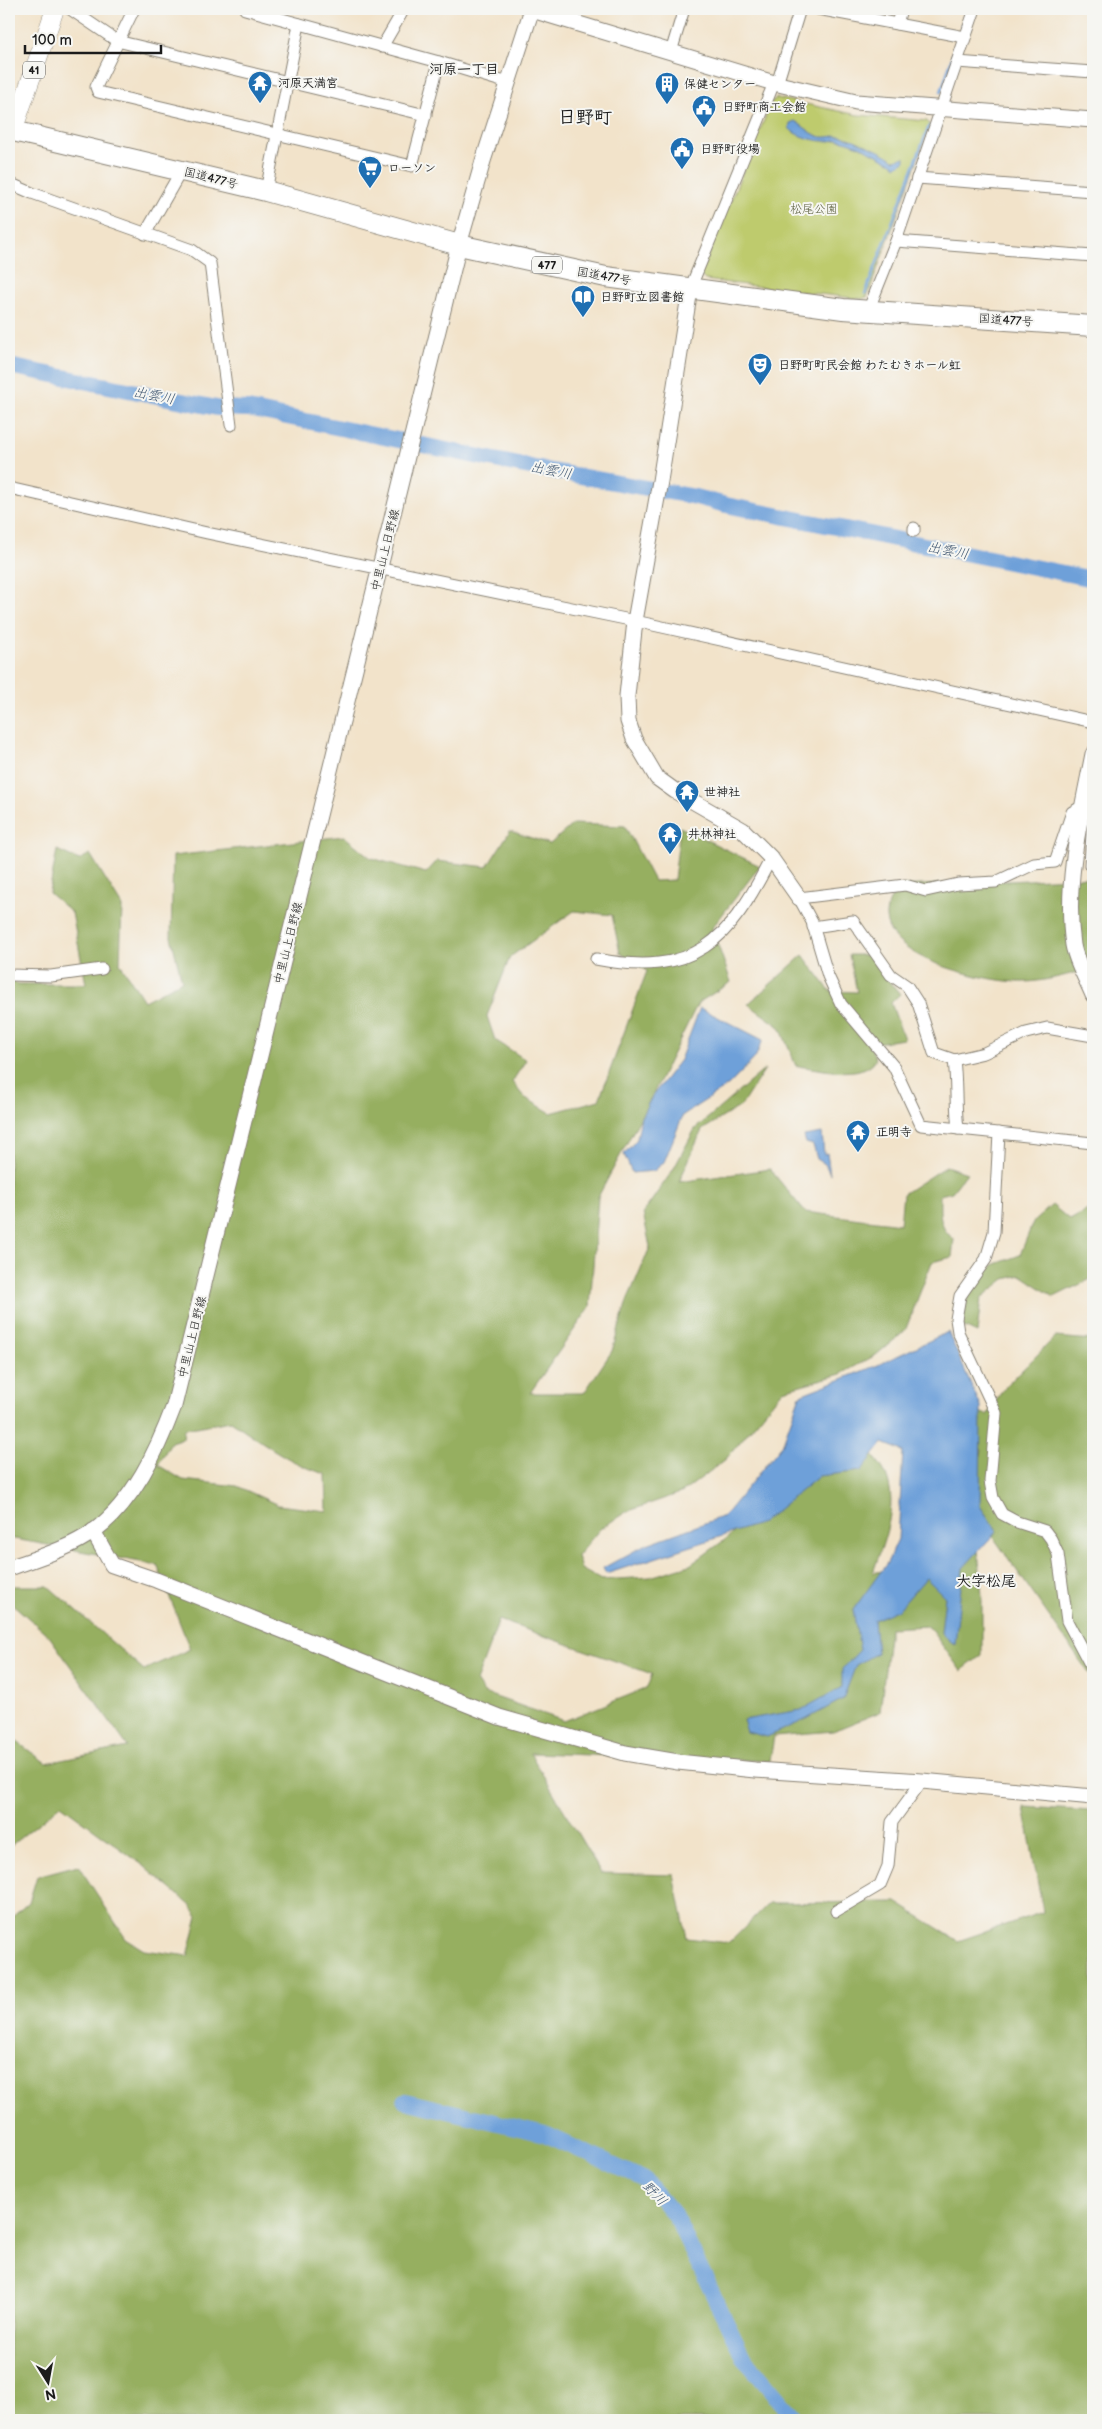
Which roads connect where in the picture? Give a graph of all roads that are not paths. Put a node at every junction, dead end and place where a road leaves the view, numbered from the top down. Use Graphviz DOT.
graph roads {
  1 [pos="55,9"];
  2 [pos="70,9"];
  3 [pos="134,9"];
  4 [pos="245,9"];
  5 [pos="404,9"];
  6 [pos="531,9"];
  7 [pos="684,9"];
  8 [pos="800,9"];
  9 [pos="825,9"];
  10 [pos="901,9"];
  11 [pos="975,9"];
  12 [pos="299,24"];
  13 [pos="897,24"];
  14 [pos="965,37"];
  15 [pos="117,41"];
  16 [pos="382,47"];
  17 [pos="670,52"];
  18 [pos="439,62"];
  19 [pos="957,62"];
  20 [pos="1093,72"];
  21 [pos="288,81"];
  22 [pos="508,83"];
  23 [pos="776,83"];
  24 [pos="942,109"];
  25 [pos="426,115"];
  26 [pos="1093,120"];
  27 [pos="277,134"];
  28 [pos="10,135"];
  29 [pos="181,170"];
  30 [pos="917,178"];
  31 [pos="9,183"];
  32 [pos="266,191"];
  33 [pos="1093,191"];
  34 [pos="145,234"];
  35 [pos="896,241"];
  36 [pos="459,245"];
  37 [pos="1093,256"];
  38 [pos="690,289"];
  39 [pos="868,311"];
  40 [pos="1093,325"];
  41 [pos="231,425"];
  42 [pos="9,488"];
  43 [pos="380,568"];
  44 [pos="635,621"];
  45 [pos="1093,722"];
  46 [pos="1093,754"];
  47 [pos="1088,810"];
  48 [pos="1093,819"];
  49 [pos="771,858"];
  50 [pos="1093,867"];
  51 [pos="799,898"];
  52 [pos="813,927"];
  53 [pos="596,960"];
  54 [pos="102,969"];
  55 [pos="9,975"];
  56 [pos="1093,995"];
  57 [pos="1093,1036"];
  58 [pos="954,1060"];
  59 [pos="958,1129"];
  60 [pos="999,1133"];
  61 [pos="1093,1143"];
  62 [pos="93,1531"];
  63 [pos="9,1568"];
  64 [pos="1093,1670"];
  65 [pos="922,1780"];
  66 [pos="1093,1797"];
  67 [pos="836,1911"];
  1 -- 28 [label="main road, 41"];
  2 -- 15 [label="street"];
  3 -- 15 [label="street"];
  4 -- 12 [label="street"];
  5 -- 16 [label="street"];
  6 -- 17 [label="street"];
  6 -- 22 [label="street, 中里山上日野線"];
  7 -- 17 [label="street"];
  8 -- 23 [label="street"];
  9 -- 13 [label="street"];
  10 -- 13 [label="street"];
  11 -- 14 [label="street"];
  12 -- 16 [label="street"];
  12 -- 21 [label="street"];
  13 -- 14 [label="street"];
  14 -- 19 [label="street"];
  15 -- 21 [label="street"];
  15 -- 27 [label="street"];
  16 -- 18 [label="street"];
  17 -- 23 [label="street"];
  18 -- 22 [label="street"];
  18 -- 25 [label="street"];
  19 -- 20 [label="street"];
  19 -- 24 [label="street"];
  21 -- 25 [label="street"];
  21 -- 27 [label="street"];
  22 -- 36 [label="street, 中里山上日野線"];
  23 -- 24 [label="street"];
  23 -- 38 [label="street"];
  24 -- 26 [label="street"];
  24 -- 30 [label="street"];
  25 -- 27 [label="street"];
  27 -- 32 [label="street"];
  28 -- 29 [label="highway, 国道477号 / 477"];
  29 -- 32 [label="highway, 国道477号 / 477"];
  29 -- 34 [label="street"];
  30 -- 33 [label="street"];
  30 -- 35 [label="street"];
  31 -- 34 [label="street"];
  32 -- 36 [label="highway, 国道477号 / 477"];
  34 -- 41 [label="street"];
  35 -- 37 [label="street"];
  35 -- 39 [label="street"];
  36 -- 38 [label="highway, 国道477号 / 477"];
  36 -- 43 [label="street, 中里山上日野線"];
  38 -- 39 [label="highway, 国道477号 / 477"];
  38 -- 44 [label="street"];
  39 -- 40 [label="highway, 国道477号 / 477"];
  42 -- 43 [label="street"];
  43 -- 44 [label="street"];
  43 -- 62 [label="street, 中里山上日野線"];
  44 -- 45 [label="street"];
  44 -- 49 [label="street"];
  46 -- 47 [label="street"];
  47 -- 51 [label="street"];
  47 -- 56 [label="street"];
  48 -- 50 [label="street"];
  49 -- 51 [label="street"];
  49 -- 53 [label="street"];
  51 -- 52 [label="street"];
  52 -- 58 [label="street"];
  52 -- 59 [label="street"];
  54 -- 55 [label="street"];
  57 -- 58 [label="street"];
  58 -- 59 [label="street"];
  59 -- 60 [label="street"];
  60 -- 61 [label="street"];
  60 -- 64 [label="street"];
  62 -- 63 [label="street, 中里山上日野線"];
  62 -- 65 [label="street"];
  65 -- 66 [label="street"];
  65 -- 67 [label="street"];
}
